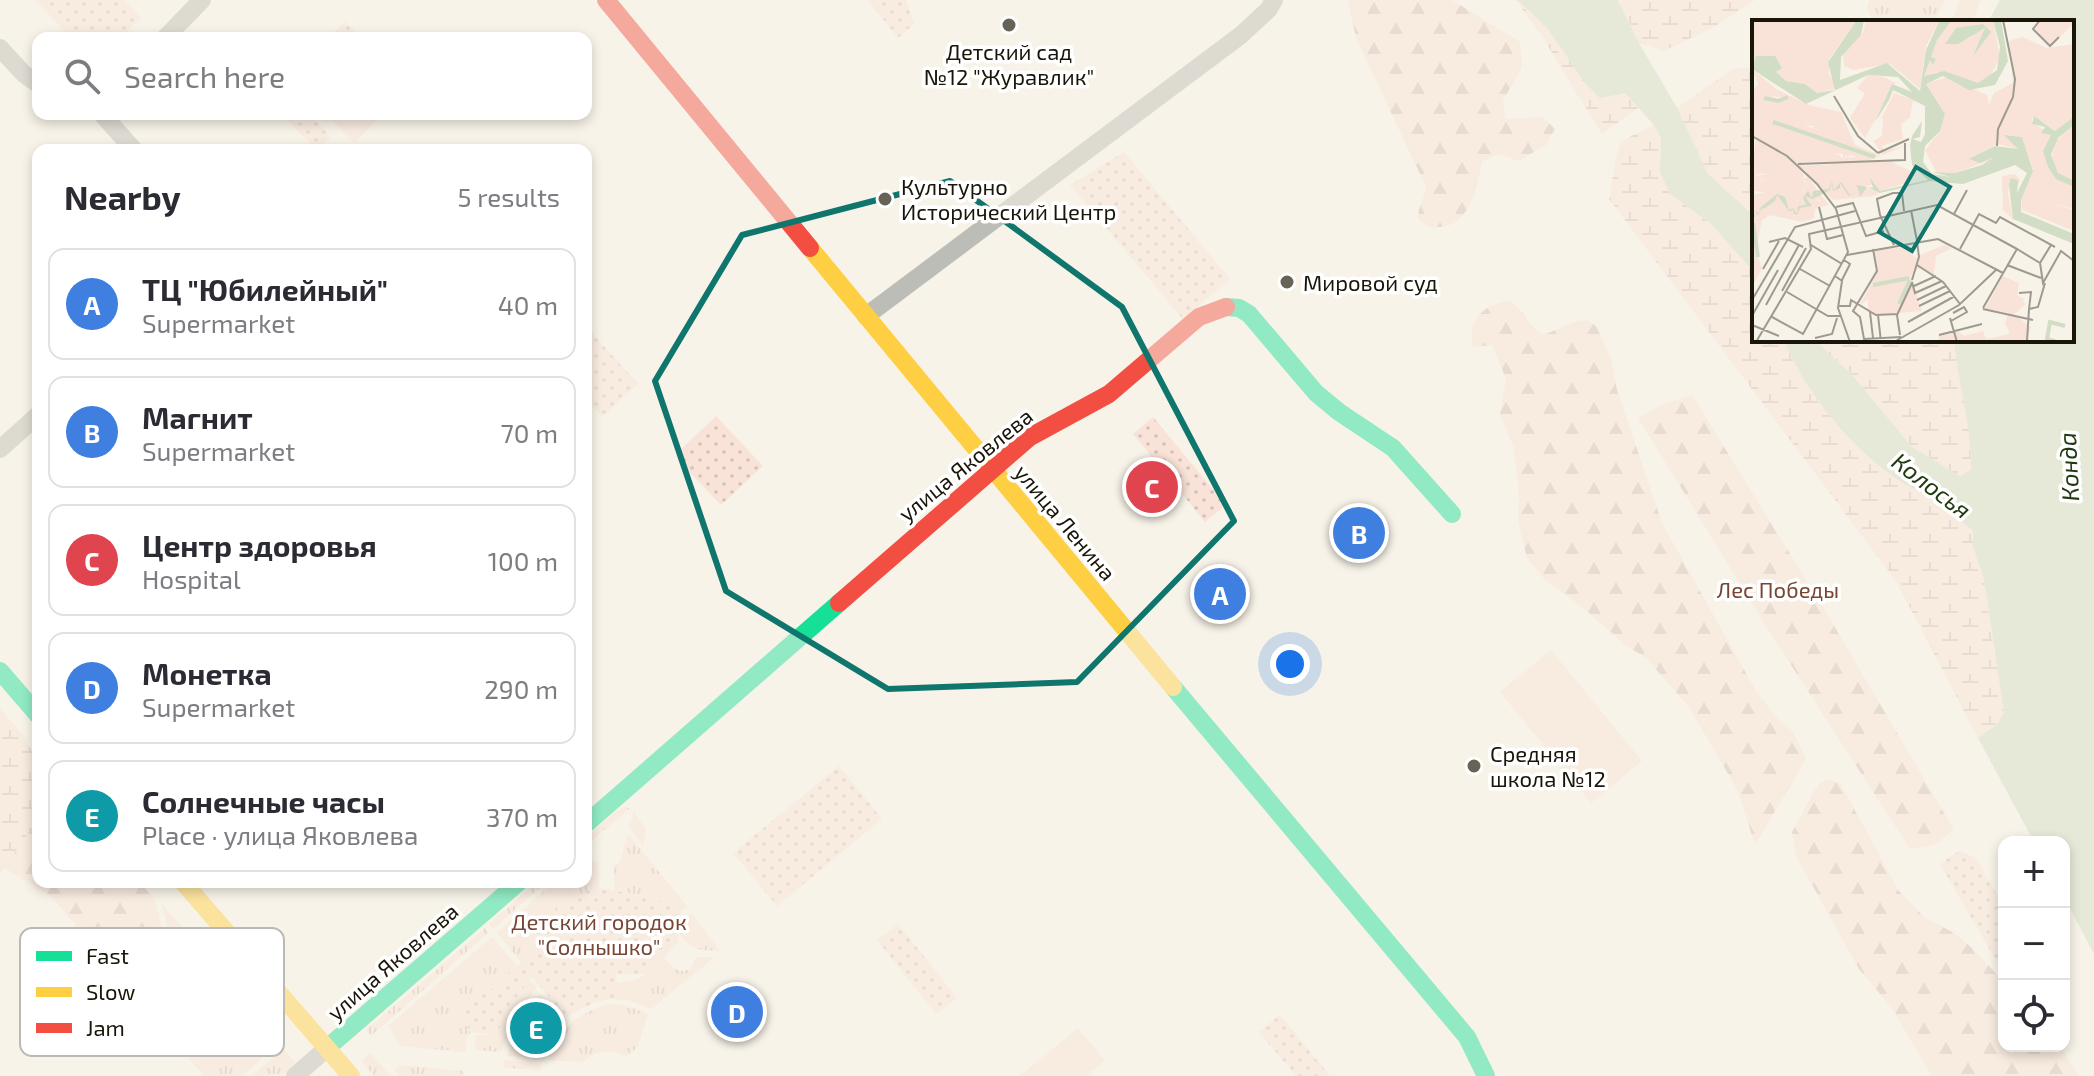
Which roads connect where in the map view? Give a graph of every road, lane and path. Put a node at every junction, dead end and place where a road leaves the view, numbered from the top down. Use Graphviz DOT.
graph roads {
  1 [pos="202,0"];
  2 [pos="606,0"];
  3 [pos="1274,0"];
  4 [pos="171,32"];
  5 [pos="0,48"];
  6 [pos="32,80"];
  7 [pos="107,120"];
  8 [pos="129,144"];
  9 [pos="866,316"];
  10 [pos="32,420"];
  11 [pos="0,449"];
  12 [pos="991,470"];
  13 [pos="1452,514"];
  14 [pos="0,671"];
  15 [pos="32,708"];
  16 [pos="592,819"];
  17 [pos="188,888"];
  18 [pos="512,888"];
  19 [pos="223,928"];
  20 [pos="284,998"];
  21 [pos="327,1048"];
  22 [pos="295,1076"];
  23 [pos="351,1076"];
  24 [pos="1486,1076"];
  1 -- 4 [label="street"];
  2 -- 9 [label="main road, улица Ленина"];
  3 -- 9 [label="street"];
  5 -- 6 [label="street"];
  7 -- 8 [label="street"];
  9 -- 12 [label="main road, улица Ленина"];
  10 -- 11 [label="street"];
  12 -- 13 [label="main road, улица Яковлева"];
  12 -- 16 [label="main road, улица Яковлева"];
  12 -- 24 [label="main road, улица Ленина"];
  14 -- 15 [label="main road"];
  17 -- 19 [label="main road"];
  18 -- 21 [label="main road, улица Яковлева"];
  20 -- 21 [label="main road"];
  21 -- 22 [label="street, улица Яковлева"];
  21 -- 23 [label="main road"];
}
